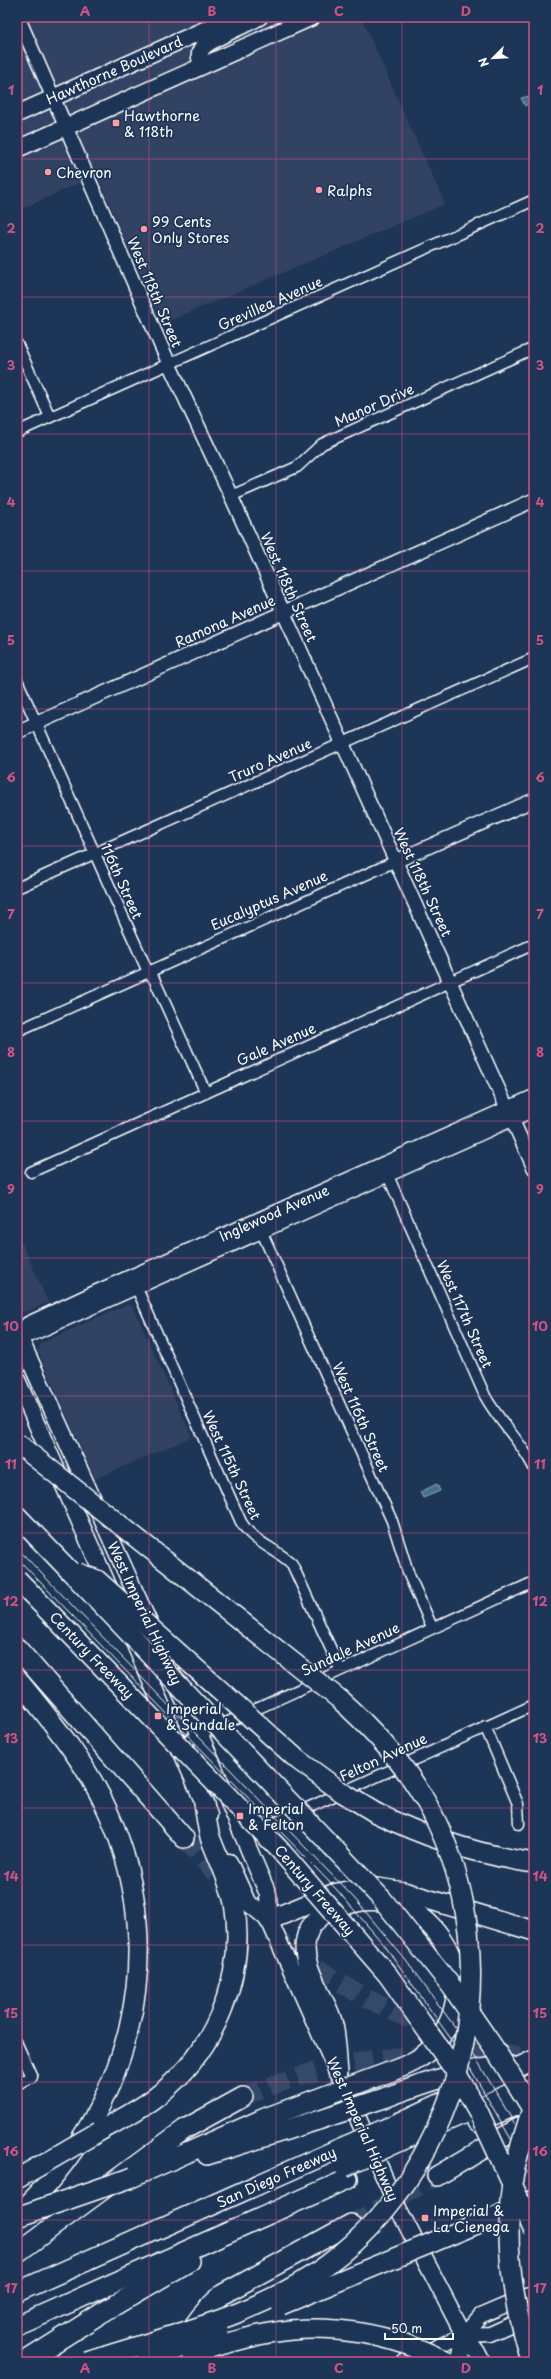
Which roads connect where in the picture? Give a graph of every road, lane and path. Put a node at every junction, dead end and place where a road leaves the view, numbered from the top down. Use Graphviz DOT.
graph roads {
  1 [pos="18,17"];
  2 [pos="232,17"];
  3 [pos="259,17"];
  4 [pos="312,17"];
  5 [pos="202,66"];
  6 [pos="54,97"];
  7 [pos="17,114"];
  8 [pos="67,127"];
  9 [pos="17,149"];
  10 [pos="534,200"];
  11 [pos="17,344"];
  12 [pos="534,348"];
  13 [pos="169,364"];
  14 [pos="50,417"];
  15 [pos="17,432"];
  16 [pos="231,496"];
  17 [pos="534,500"];
  18 [pos="283,613"];
  19 [pos="534,658"];
  20 [pos="17,680"];
  21 [pos="36,723"];
  22 [pos="17,732"];
  23 [pos="342,743"];
  24 [pos="534,800"];
  25 [pos="94,853"];
  26 [pos="396,861"];
  27 [pos="17,888"];
  28 [pos="534,944"];
  29 [pos="148,972"];
  30 [pos="451,981"];
  31 [pos="17,1031"];
  32 [pos="205,1091"];
  33 [pos="534,1097"];
  34 [pos="534,1109"];
  35 [pos="510,1113"];
  36 [pos="534,1168"];
  37 [pos="385,1169"];
  38 [pos="31,1172"];
  39 [pos="259,1226"];
  40 [pos="134,1282"];
  41 [pos="17,1334"];
  42 [pos="17,1380"];
  43 [pos="17,1443"];
  44 [pos="534,1468"];
  45 [pos="19,1517"];
  46 [pos="69,1570"];
  47 [pos="17,1579"];
  48 [pos="534,1582"];
  49 [pos="432,1627"];
  50 [pos="17,1648"];
  51 [pos="340,1669"];
  52 [pos="17,1679"];
  53 [pos="534,1705"];
  54 [pos="485,1726"];
  55 [pos="200,1735"];
  56 [pos="180,1744"];
  57 [pos="204,1804"];
  58 [pos="519,1824"];
  59 [pos="244,1837"];
  60 [pos="184,1838"];
  61 [pos="534,1863"];
  62 [pos="269,1920"];
  63 [pos="534,1931"];
  64 [pos="17,2044"];
  65 [pos="530,2062"];
  66 [pos="338,2072"];
  67 [pos="534,2083"];
  68 [pos="17,2084"];
  69 [pos="243,2097"];
  70 [pos="534,2098"];
  71 [pos="534,2103"];
  72 [pos="534,2112"];
  73 [pos="534,2120"];
  74 [pos="402,2139"];
  75 [pos="343,2165"];
  76 [pos="437,2176"];
  77 [pos="133,2177"];
  78 [pos="17,2179"];
  79 [pos="534,2200"];
  80 [pos="271,2213"];
  81 [pos="17,2216"];
  82 [pos="351,2224"];
  83 [pos="534,2231"];
  84 [pos="17,2253"];
  85 [pos="66,2270"];
  86 [pos="17,2292"];
  87 [pos="534,2293"];
  88 [pos="82,2298"];
  89 [pos="17,2306"];
  90 [pos="534,2314"];
  91 [pos="17,2326"];
  92 [pos="464,2335"];
  93 [pos="24,2362"];
  94 [pos="87,2362"];
  95 [pos="145,2362"];
  96 [pos="162,2362"];
  97 [pos="182,2362"];
  98 [pos="403,2362"];
  99 [pos="447,2362"];
  100 [pos="460,2362"];
  101 [pos="482,2362"];
  102 [pos="531,2362"];
  1 -- 6 [label="street, West 118th Street"];
  2 -- 6 [label="main road, Hawthorne Boulevard"];
  3 -- 5 [label="main road"];
  4 -- 5 [label="main road"];
  5 -- 8 [label="main road"];
  6 -- 7 [label="main road, Hawthorne Boulevard"];
  6 -- 8 [label="street, West 118th Street"];
  8 -- 9 [label="main road"];
  8 -- 13 [label="street, West 118th Street"];
  10 -- 13 [label="street, Grevillea Avenue"];
  11 -- 14 [label="street"];
  12 -- 16 [label="street, Manor Drive"];
  13 -- 14 [label="street, Grevillea Avenue"];
  13 -- 16 [label="street, West 118th Street"];
  14 -- 15 [label="street, Grevillea Avenue"];
  16 -- 18 [label="street, West 118th Street"];
  17 -- 18 [label="street, Ramona Avenue"];
  18 -- 21 [label="street, Ramona Avenue"];
  18 -- 23 [label="street, West 118th Street"];
  19 -- 23 [label="street, Truro Avenue"];
  20 -- 21 [label="street, 116th Street"];
  21 -- 22 [label="street, Ramona Avenue"];
  21 -- 25 [label="street, 116th Street"];
  23 -- 25 [label="street, Truro Avenue"];
  23 -- 26 [label="street, West 118th Street"];
  24 -- 26 [label="street, Eucalyptus Avenue"];
  25 -- 27 [label="street, Truro Avenue"];
  25 -- 29 [label="street, 116th Street"];
  26 -- 29 [label="street, Eucalyptus Avenue"];
  26 -- 30 [label="street, West 118th Street"];
  28 -- 30 [label="street, Gale Avenue"];
  29 -- 31 [label="street, Eucalyptus Avenue"];
  29 -- 32 [label="street, 116th Street"];
  30 -- 32 [label="street, Gale Avenue"];
  30 -- 35 [label="street, West 118th Street"];
  32 -- 38 [label="street, Gale Avenue"];
  33 -- 35 [label="main road, Inglewood Avenue"];
  34 -- 35 [label="main road, Inglewood Avenue"];
  35 -- 36 [label="street, West 118th Street"];
  35 -- 37 [label="main road, Inglewood Avenue"];
  37 -- 39 [label="main road, Inglewood Avenue"];
  37 -- 44 [label="street, West 117th Street"];
  39 -- 40 [label="main road, Inglewood Avenue"];
  39 -- 49 [label="street, West 116th Street"];
  40 -- 41 [label="main road, Inglewood Avenue"];
  40 -- 51 [label="street, West 115th Street"];
  41 -- 55 [label="main road, West Imperial Highway"];
  42 -- 56 [label="main road, West Imperial Highway"];
  43 -- 94 [label="highway, bridge"];
  45 -- 46 [label="highway"];
  46 -- 61 [label="highway, bridge"];
  46 -- 72 [label="highway, bridge"];
  47 -- 83 [label="highway, Century Freeway, bridge"];
  48 -- 49 [label="street, Sundale Avenue"];
  49 -- 51 [label="street, Sundale Avenue"];
  50 -- 60 [label="highway"];
  51 -- 55 [label="street, Sundale Avenue"];
  52 -- 81 [label="highway"];
  53 -- 54 [label="street, Felton Avenue"];
  54 -- 58 [label="street"];
  54 -- 59 [label="street, Felton Avenue"];
  55 -- 56 [label="street, Sundale Avenue"];
  55 -- 59 [label="main road, West Imperial Highway"];
  56 -- 57 [label="main road, West Imperial Highway"];
  57 -- 62 [label="main road, West Imperial Highway"];
  57 -- 78 [label="highway, bridge"];
  59 -- 62 [label="main road, West Imperial Highway"];
  62 -- 63 [label="highway"];
  62 -- 66 [label="main road, West Imperial Highway"];
  64 -- 68 [label="street"];
  65 -- 74 [label="highway, San Diego Freeway"];
  65 -- 77 [label="highway, bridge"];
  66 -- 77 [label="highway, bridge"];
  66 -- 92 [label="main road, West Imperial Highway"];
  67 -- 74 [label="highway"];
  69 -- 84 [label="highway"];
  70 -- 74 [label="highway, San Diego Freeway"];
  71 -- 102 [label="highway, bridge"];
  73 -- 76 [label="highway"];
  74 -- 75 [label="highway, San Diego Freeway, bridge"];
  74 -- 75 [label="highway, San Diego Freeway"];
  75 -- 80 [label="highway, San Diego Freeway"];
  75 -- 85 [label="highway, San Diego Freeway"];
  75 -- 88 [label="highway"];
  77 -- 81 [label="highway, bridge"];
  79 -- 95 [label="highway, bridge"];
  80 -- 88 [label="highway, San Diego Freeway"];
  80 -- 93 [label="highway"];
  82 -- 97 [label="highway"];
  85 -- 86 [label="highway, San Diego Freeway"];
  85 -- 89 [label="highway"];
  87 -- 92 [label="main road"];
  88 -- 91 [label="highway, San Diego Freeway"];
  90 -- 92 [label="main road"];
  92 -- 98 [label="main road"];
  92 -- 100 [label="main road"];
  92 -- 101 [label="main road, West Imperial Highway"];
  96 -- 99 [label="highway, bridge"];
}
